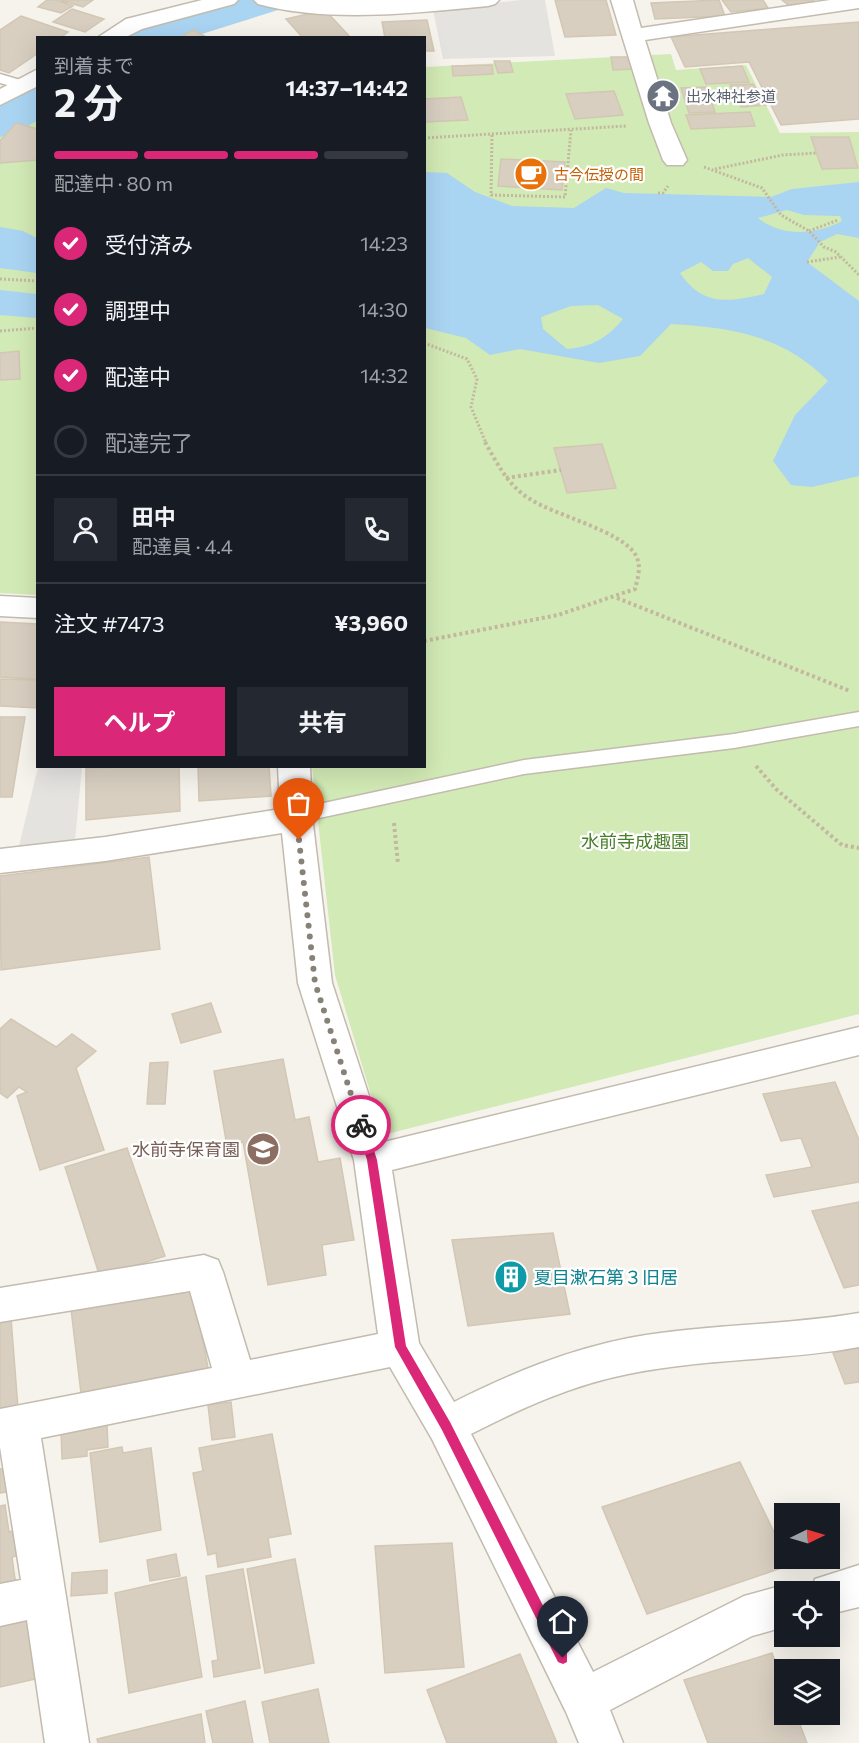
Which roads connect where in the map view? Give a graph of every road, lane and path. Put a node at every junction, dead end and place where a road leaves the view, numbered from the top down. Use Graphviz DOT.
graph roads {
  1 [pos="227,0"];
  2 [pos="488,0"];
  3 [pos="622,0"];
  4 [pos="859,2"];
  5 [pos="275,3"];
  6 [pos="111,36"];
  7 [pos="632,36"];
  8 [pos="0,78"];
  9 [pos="30,80"];
  10 [pos="0,98"];
  11 [pos="660,123"];
  12 [pos="571,130"];
  13 [pos="492,135"];
  14 [pos="426,138"];
  15 [pos="817,153"];
  16 [pos="675,160"];
  17 [pos="714,170"];
  18 [pos="838,220"];
  19 [pos="809,231"];
  20 [pos="840,257"];
  21 [pos="807,262"];
  22 [pos="859,275"];
  23 [pos="0,279"];
  24 [pos="36,281"];
  25 [pos="36,328"];
  26 [pos="0,331"];
  27 [pos="426,344"];
  28 [pos="561,470"];
  29 [pos="506,478"];
  30 [pos="616,597"];
  31 [pos="0,606"];
  32 [pos="36,608"];
  33 [pos="426,641"];
  34 [pos="859,694"];
  35 [pos="859,719"];
  36 [pos="734,741"];
  37 [pos="294,768"];
  38 [pos="391,796"];
  39 [pos="296,816"];
  40 [pos="859,848"];
  41 [pos="0,861"];
  42 [pos="398,864"];
  43 [pos="859,1041"];
  44 [pos="372,1160"];
  45 [pos="0,1305"];
  46 [pos="859,1330"];
  47 [pos="400,1347"];
  48 [pos="236,1381"];
  49 [pos="9,1426"];
  50 [pos="446,1426"];
  51 [pos="859,1586"];
  52 [pos="840,1591"];
  53 [pos="44,1596"];
  54 [pos="0,1605"];
  55 [pos="774,1609"];
  56 [pos="584,1700"];
  57 [pos="67,1743"];
  58 [pos="601,1743"];
  1 -- 6 [label="street"];
  2 -- 5 [label="street"];
  3 -- 7 [label="street"];
  4 -- 7 [label="street"];
  7 -- 11 [label="street"];
  8 -- 9 [label="lane"];
  9 -- 10 [label="street"];
  11 -- 12 [label="path"];
  11 -- 16 [label="street"];
  12 -- 13 [label="path"];
  12 -- 13 [label="path"];
  13 -- 14 [label="path"];
  15 -- 17 [label="path"];
  16 -- 17 [label="path"];
  17 -- 19 [label="path"];
  18 -- 19 [label="path"];
  19 -- 20 [label="path"];
  20 -- 21 [label="path"];
  20 -- 22 [label="path"];
  23 -- 24 [label="path"];
  25 -- 26 [label="path"];
  27 -- 29 [label="path"];
  28 -- 29 [label="path"];
  29 -- 30 [label="path"];
  30 -- 33 [label="path"];
  30 -- 34 [label="path"];
  31 -- 32 [label="street"];
  35 -- 36 [label="lane"];
  36 -- 38 [label="lane"];
  36 -- 40 [label="path"];
  37 -- 39 [label="street"];
  38 -- 39 [label="lane"];
  38 -- 42 [label="path"];
  39 -- 41 [label="street"];
  39 -- 44 [label="street"];
  43 -- 44 [label="street"];
  44 -- 47 [label="street"];
  45 -- 48 [label="street"];
  46 -- 50 [label="street"];
  47 -- 48 [label="street"];
  47 -- 50 [label="street"];
  48 -- 49 [label="street"];
  49 -- 53 [label="street"];
  50 -- 56 [label="street"];
  51 -- 52 [label="street"];
  53 -- 54 [label="street"];
  53 -- 57 [label="street"];
  55 -- 56 [label="street"];
  56 -- 58 [label="street"];
}
